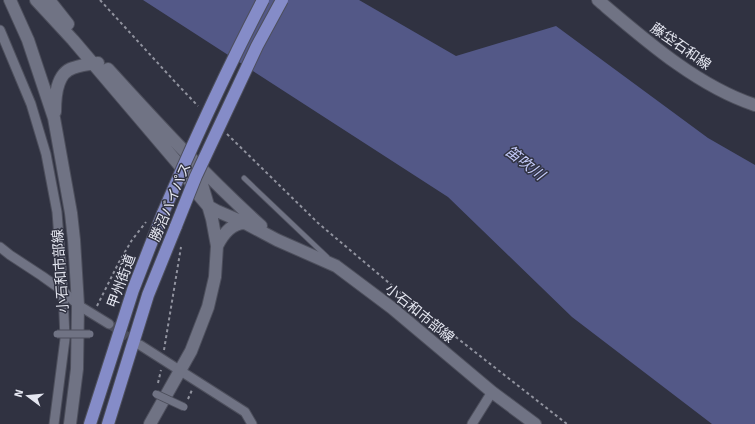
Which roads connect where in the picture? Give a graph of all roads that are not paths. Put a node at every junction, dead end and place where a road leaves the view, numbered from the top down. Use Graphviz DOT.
graph roads {
  1 [pos="10,0"];
  2 [pos="36,0"];
  3 [pos="49,0"];
  4 [pos="263,0"];
  5 [pos="282,0"];
  6 [pos="598,0"];
  7 [pos="0,30"];
  8 [pos="97,63"];
  9 [pos="755,105"];
  10 [pos="54,118"];
  11 [pos="172,139"];
  12 [pos="244,178"];
  13 [pos="208,206"];
  14 [pos="245,223"];
  15 [pos="277,240"];
  16 [pos="217,246"];
  17 [pos="0,247"];
  18 [pos="336,266"];
  19 [pos="63,291"];
  20 [pos="78,305"];
  21 [pos="109,324"];
  22 [pos="57,334"];
  23 [pos="90,334"];
  24 [pos="140,345"];
  25 [pos="180,370"];
  26 [pos="492,392"];
  27 [pos="156,394"];
  28 [pos="184,407"];
  29 [pos="54,424"];
  30 [pos="70,424"];
  31 [pos="90,424"];
  32 [pos="108,424"];
  33 [pos="150,424"];
  34 [pos="252,424"];
  35 [pos="472,424"];
  36 [pos="535,424"];
  1 -- 10 [label="main road, 小石和市部線"];
  2 -- 8 [label="main road, 小石和市部線"];
  3 -- 8 [label="main road, 小石和市部線"];
  4 -- 31 [label="highway, 甲州街道, bridge"];
  5 -- 32 [label="highway, 勝沼バイパス, bridge"];
  6 -- 9 [label="main road, 藤垈石和線"];
  7 -- 19 [label="street"];
  8 -- 10 [label="main road, 小石和市部線"];
  8 -- 11 [label="main road, 小石和市部線"];
  8 -- 13 [label="main road, 小石和市部線"];
  10 -- 20 [label="main road, 小石和市部線"];
  11 -- 13 [label="main road, 小石和市部線"];
  11 -- 15 [label="main road, 小石和市部線"];
  12 -- 18 [label="lane"];
  13 -- 14 [label="main road, 小石和市部線"];
  13 -- 16 [label="main road, 小石和市部線"];
  14 -- 15 [label="main road, 小石和市部線"];
  14 -- 16 [label="main road"];
  15 -- 18 [label="main road, 小石和市部線"];
  16 -- 25 [label="main road, 小石和市部線"];
  17 -- 19 [label="street"];
  18 -- 26 [label="main road, 小石和市部線"];
  19 -- 20 [label="street"];
  19 -- 29 [label="street"];
  20 -- 21 [label="street"];
  20 -- 30 [label="main road, 小石和市部線"];
  22 -- 23 [label="street, bridge"];
  24 -- 25 [label="street"];
  25 -- 33 [label="main road, 小石和市部線"];
  25 -- 34 [label="street"];
  26 -- 35 [label="street"];
  26 -- 36 [label="main road, 小石和市部線"];
  27 -- 28 [label="street, bridge"];
}
